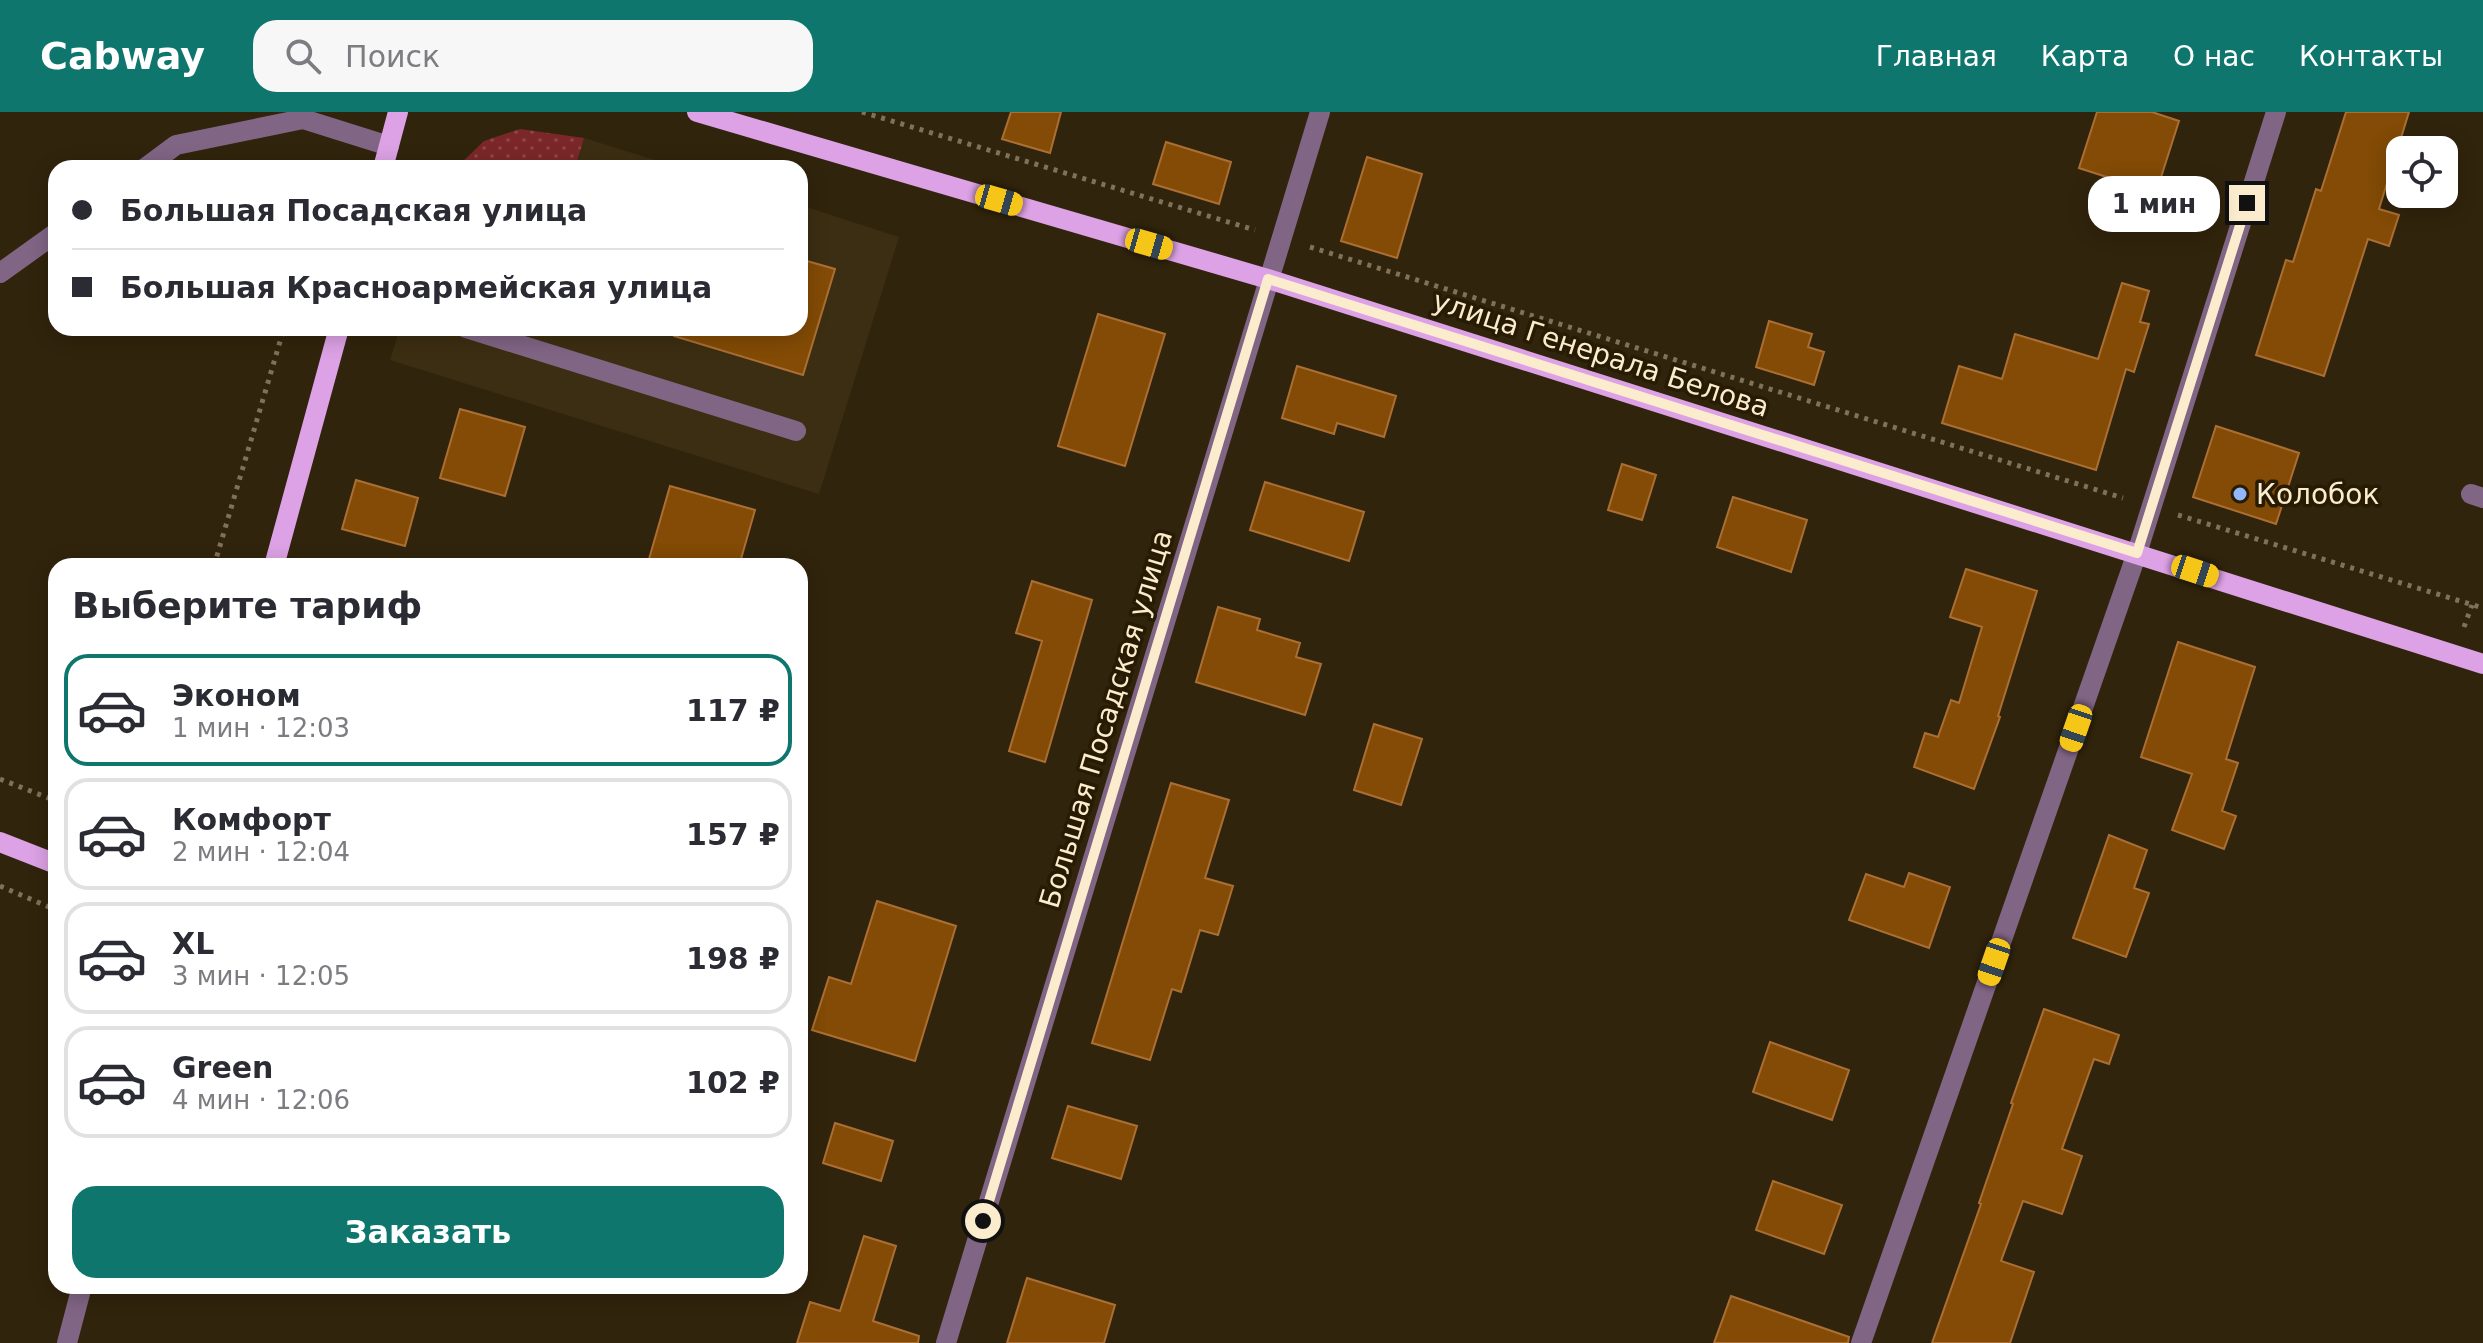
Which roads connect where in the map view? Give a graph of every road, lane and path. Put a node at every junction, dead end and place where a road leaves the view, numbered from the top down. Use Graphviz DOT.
graph roads {
  1 [pos="398,112"];
  2 [pos="697,112"];
  3 [pos="862,112"];
  4 [pos="1320,112"];
  5 [pos="2276,112"];
  6 [pos="389,146"];
  7 [pos="156,160"];
  8 [pos="385,160"];
  9 [pos="1281,238"];
  10 [pos="48,239"];
  11 [pos="0,273"];
  12 [pos="1268,279"];
  13 [pos="282,336"];
  14 [pos="337,336"];
  15 [pos="492,336"];
  16 [pos="796,431"];
  17 [pos="2152,507"];
  18 [pos="2137,553"];
  19 [pos="216,558"];
  20 [pos="276,558"];
  21 [pos="2483,608"];
  22 [pos="2483,664"];
  23 [pos="0,779"];
  24 [pos="48,798"];
  25 [pos="0,842"];
  26 [pos="48,861"];
  27 [pos="0,886"];
  28 [pos="48,907"];
  29 [pos="80,1294"];
  30 [pos="67,1343"];
  31 [pos="946,1343"];
  32 [pos="1861,1343"];
  1 -- 6 [label="main road"];
  2 -- 12 [label="main road, улица Генерала Белова"];
  3 -- 9 [label="path"];
  4 -- 9 [label="street, Большая Посадская улица"];
  5 -- 17 [label="street"];
  6 -- 7 [label="street"];
  6 -- 8 [label="main road"];
  9 -- 12 [label="street, Большая Посадская улица"];
  9 -- 17 [label="path"];
  10 -- 11 [label="street"];
  12 -- 18 [label="main road, улица Генерала Белова"];
  12 -- 31 [label="street, Большая Посадская улица"];
  13 -- 19 [label="path"];
  14 -- 20 [label="main road"];
  15 -- 16 [label="street"];
  17 -- 18 [label="street"];
  17 -- 21 [label="path"];
  18 -- 22 [label="main road, улица Генерала Белова"];
  18 -- 32 [label="street"];
  23 -- 24 [label="path"];
  25 -- 26 [label="main road"];
  27 -- 28 [label="path"];
  29 -- 30 [label="street"];
}
